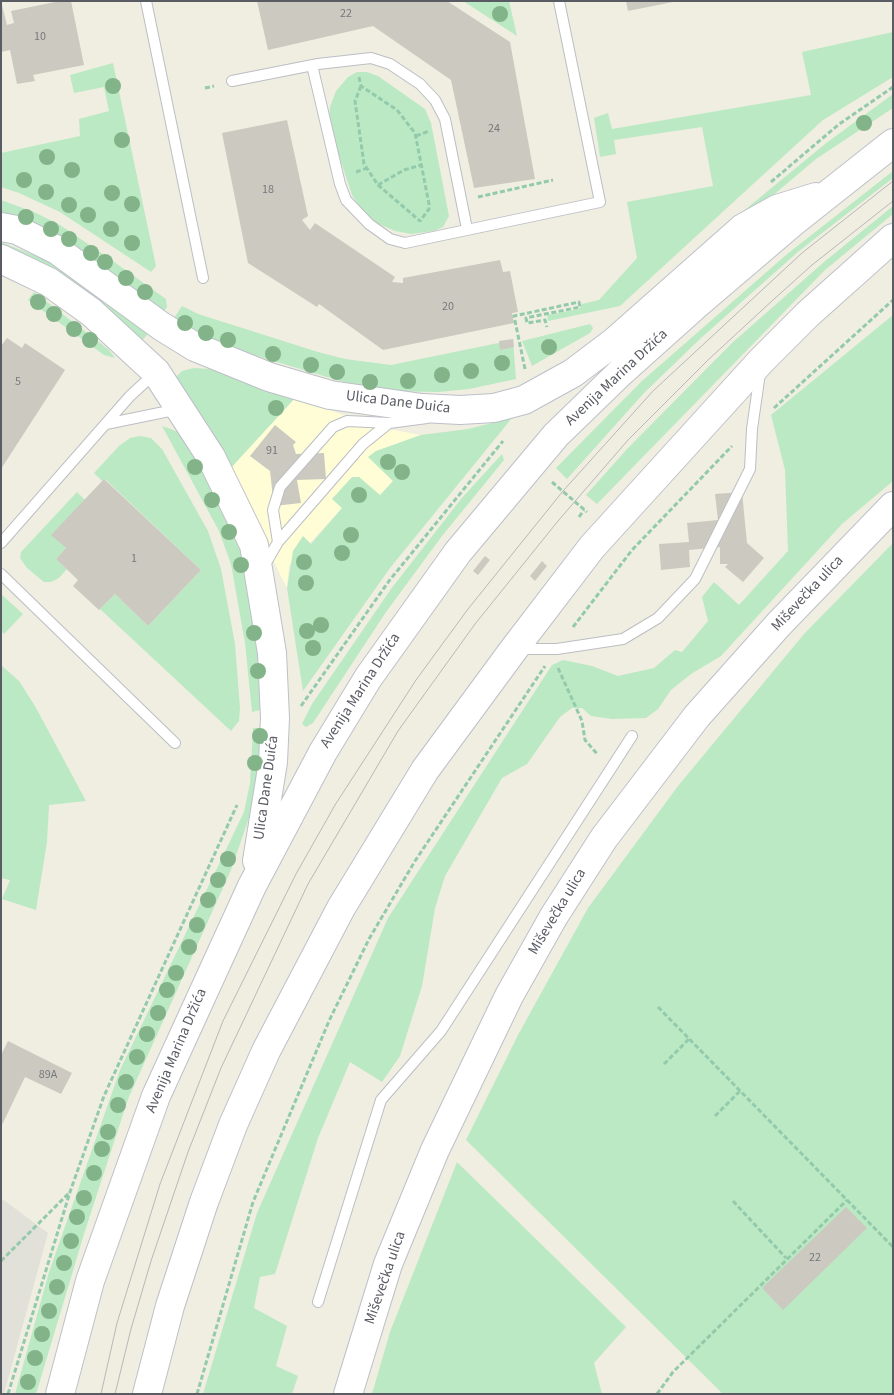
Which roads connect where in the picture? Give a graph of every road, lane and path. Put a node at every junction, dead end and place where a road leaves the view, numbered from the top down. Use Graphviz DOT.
graph roads {
  1 [pos="146,1"];
  2 [pos="558,1"];
  3 [pos="354,60"];
  4 [pos="312,65"];
  5 [pos="232,81"];
  6 [pos="362,86"];
  7 [pos="893,143"];
  8 [pos="421,165"];
  9 [pos="553,180"];
  10 [pos="378,185"];
  11 [pos="829,193"];
  12 [pos="461,200"];
  13 [pos="420,220"];
  14 [pos="1,227"];
  15 [pos="466,229"];
  16 [pos="424,238"];
  17 [pos="893,238"];
  18 [pos="1,259"];
  19 [pos="204,278"];
  20 [pos="893,300"];
  21 [pos="546,327"];
  22 [pos="195,347"];
  23 [pos="761,362"];
  24 [pos="156,372"];
  25 [pos="526,372"];
  26 [pos="181,409"];
  27 [pos="772,409"];
  28 [pos="460,410"];
  29 [pos="389,423"];
  30 [pos="106,424"];
  31 [pos="504,441"];
  32 [pos="732,446"];
  33 [pos="546,477"];
  34 [pos="893,506"];
  35 [pos="584,510"];
  36 [pos="589,514"];
  37 [pos="579,516"];
  38 [pos="278,542"];
  39 [pos="1,543"];
  40 [pos="1,574"];
  41 [pos="260,575"];
  42 [pos="582,616"];
  43 [pos="514,648"];
  44 [pos="298,709"];
  45 [pos="632,736"];
  46 [pos="175,743"];
  47 [pos="610,770"];
  48 [pos="241,796"];
  49 [pos="252,886"];
  50 [pos="658,1007"];
  51 [pos="690,1038"];
  52 [pos="664,1064"];
  53 [pos="740,1091"];
  54 [pos="714,1116"];
  55 [pos="70,1192"];
  56 [pos="847,1200"];
  57 [pos="732,1202"];
  58 [pos="893,1248"];
  59 [pos="786,1258"];
  60 [pos="1,1261"];
  61 [pos="318,1302"];
  62 [pos="8,1394"];
  63 [pos="60,1394"];
  64 [pos="147,1394"];
  65 [pos="197,1394"];
  66 [pos="348,1394"];
  67 [pos="657,1394"];
  1 -- 19 [label="lane"];
  2 -- 15 [label="lane"];
  3 -- 4 [label="lane"];
  3 -- 6 [label="path"];
  3 -- 12 [label="lane"];
  4 -- 5 [label="lane"];
  4 -- 16 [label="lane"];
  6 -- 8 [label="path"];
  6 -- 10 [label="path"];
  7 -- 11 [label="main road, Avenija Marina Držića"];
  8 -- 10 [label="path"];
  8 -- 13 [label="path"];
  9 -- 12 [label="path"];
  10 -- 13 [label="path"];
  11 -- 28 [label="main road, Ulica Dane Duića"];
  11 -- 49 [label="main road, Avenija Marina Držića"];
  12 -- 15 [label="lane"];
  13 -- 16 [label="path"];
  14 -- 22 [label="main road, Ulica Dane Duića"];
  15 -- 16 [label="lane"];
  17 -- 23 [label="main road"];
  18 -- 24 [label="main road, Ulica Dane Duića"];
  20 -- 27 [label="path"];
  21 -- 25 [label="path"];
  22 -- 24 [label="main road"];
  22 -- 28 [label="main road, Ulica Dane Duića"];
  23 -- 43 [label="main road"];
  23 -- 43 [label="lane"];
  24 -- 26 [label="main road, Ulica Dane Duića"];
  24 -- 30 [label="lane"];
  26 -- 30 [label="lane"];
  26 -- 41 [label="main road, Ulica Dane Duića"];
  28 -- 29 [label="lane"];
  29 -- 38 [label="lane"];
  29 -- 38 [label="lane"];
  30 -- 39 [label="lane"];
  31 -- 44 [label="path"];
  32 -- 42 [label="path"];
  33 -- 35 [label="path"];
  34 -- 66 [label="main road, Miševečka ulica"];
  35 -- 36 [label="path"];
  35 -- 37 [label="path"];
  38 -- 41 [label="lane"];
  40 -- 46 [label="lane"];
  41 -- 49 [label="main road, Ulica Dane Duića"];
  43 -- 64 [label="main road"];
  45 -- 47 [label="lane"];
  47 -- 61 [label="lane"];
  47 -- 65 [label="path"];
  48 -- 55 [label="path"];
  49 -- 63 [label="main road, Avenija Marina Držića"];
  50 -- 51 [label="path"];
  51 -- 52 [label="path"];
  51 -- 53 [label="path"];
  53 -- 54 [label="path"];
  53 -- 56 [label="path"];
  55 -- 60 [label="path"];
  55 -- 62 [label="path"];
  56 -- 58 [label="path"];
  56 -- 59 [label="path"];
  57 -- 59 [label="path"];
  59 -- 67 [label="path"];
}
